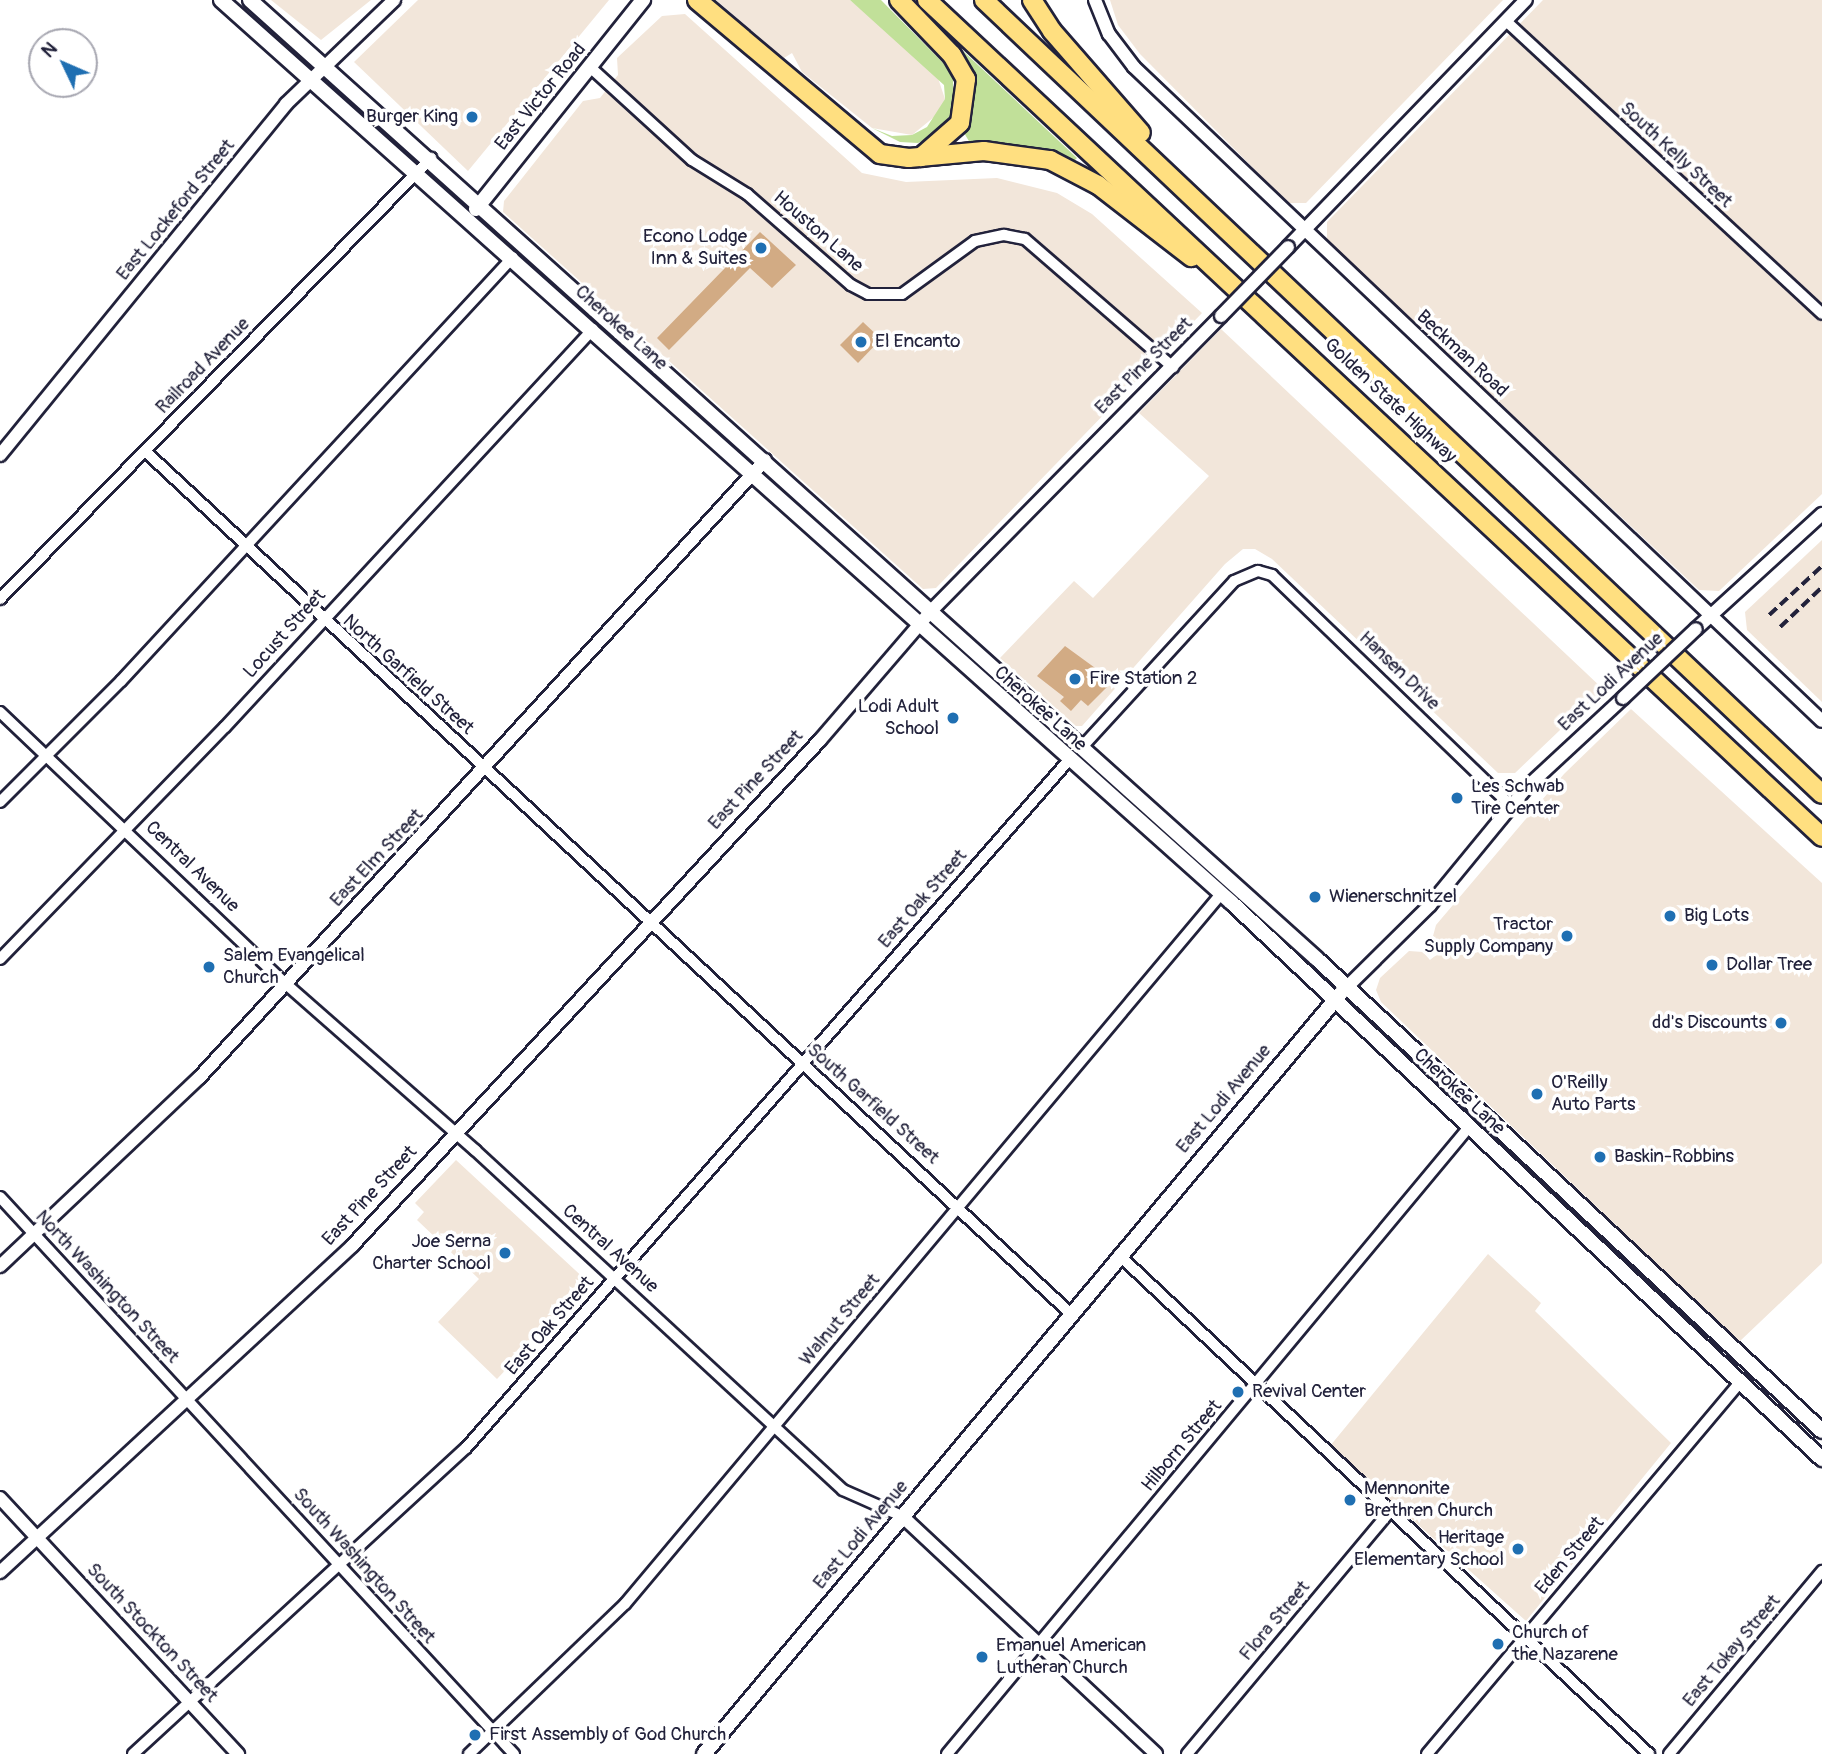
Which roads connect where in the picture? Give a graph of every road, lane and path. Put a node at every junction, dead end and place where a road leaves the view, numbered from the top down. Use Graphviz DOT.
graph roads {
  1 [pos="221,0"];
  2 [pos="250,0"];
  3 [pos="394,0"];
  4 [pos="643,0"];
  5 [pos="697,0"];
  6 [pos="899,0"];
  7 [pos="927,0"];
  8 [pos="984,0"];
  9 [pos="1031,0"];
  10 [pos="1095,0"];
  11 [pos="1526,0"];
  12 [pos="1506,21"];
  13 [pos="323,66"];
  14 [pos="590,66"];
  15 [pos="310,79"];
  16 [pos="921,157"];
  17 [pos="431,158"];
  18 [pos="417,174"];
  19 [pos="1191,196"];
  20 [pos="481,203"];
  21 [pos="468,218"];
  22 [pos="1304,231"];
  23 [pos="513,257"];
  24 [pos="1236,285"];
  25 [pos="1822,314"];
  26 [pos="593,329"];
  27 [pos="1172,367"];
  28 [pos="145,451"];
  29 [pos="0,455"];
  30 [pos="765,460"];
  31 [pos="753,474"];
  32 [pos="1822,514"];
  33 [pos="245,546"];
  34 [pos="0,599"];
  35 [pos="931,611"];
  36 [pos="1712,615"];
  37 [pos="322,620"];
  38 [pos="919,626"];
  39 [pos="0,712"];
  40 [pos="1822,721"];
  41 [pos="1082,747"];
  42 [pos="48,756"];
  43 [pos="1068,761"];
  44 [pos="485,769"];
  45 [pos="1822,794"];
  46 [pos="0,802"];
  47 [pos="1510,805"];
  48 [pos="126,831"];
  49 [pos="1822,836"];
  50 [pos="1221,894"];
  51 [pos="650,922"];
  52 [pos="0,959"];
  53 [pos="286,984"];
  54 [pos="1348,986"];
  55 [pos="1334,999"];
  56 [pos="802,1064"];
  57 [pos="1469,1127"];
  58 [pos="456,1133"];
  59 [pos="0,1196"];
  60 [pos="960,1206"];
  61 [pos="34,1234"];
  62 [pos="1119,1255"];
  63 [pos="0,1266"];
  64 [pos="615,1278"];
  65 [pos="1070,1313"];
  66 [pos="1741,1381"];
  67 [pos="1258,1383"];
  68 [pos="188,1401"];
  69 [pos="773,1426"];
  70 [pos="1822,1431"];
  71 [pos="1822,1460"];
  72 [pos="0,1499"];
  73 [pos="1391,1510"];
  74 [pos="902,1516"];
  75 [pos="37,1537"];
  76 [pos="339,1566"];
  77 [pos="1822,1571"];
  78 [pos="0,1572"];
  79 [pos="1526,1636"];
  80 [pos="1039,1644"];
  81 [pos="191,1702"];
  82 [pos="494,1732"];
  83 [pos="134,1754"];
  84 [pos="239,1754"];
  85 [pos="469,1754"];
  86 [pos="514,1754"];
  87 [pos="704,1754"];
  88 [pos="947,1754"];
  89 [pos="1156,1754"];
  90 [pos="1186,1754"];
  91 [pos="1427,1754"];
  92 [pos="1649,1754"];
  93 [pos="1669,1754"];
  1 -- 15 [label="main road, Cherokee Lane"];
  2 -- 13 [label="main road, Cherokee Lane"];
  3 -- 13 [label="street, East Lockeford Street"];
  4 -- 14 [label="main road, East Victor Road"];
  5 -- 16 [label="highway"];
  6 -- 16 [label="highway"];
  7 -- 24 [label="highway, Golden State Highway"];
  8 -- 19 [label="highway, Golden State Highway"];
  9 -- 19 [label="highway"];
  10 -- 22 [label="street, Beckman Road"];
  11 -- 12 [label="street, East Pine Street"];
  12 -- 22 [label="street, East Pine Street"];
  12 -- 25 [label="street, South Kelly Street"];
  13 -- 15 [label="street, East Lockeford Street"];
  13 -- 17 [label="main road, Cherokee Lane"];
  14 -- 20 [label="main road, East Victor Road"];
  14 -- 27 [label="street, Houston Lane"];
  15 -- 18 [label="main road, Cherokee Lane"];
  15 -- 29 [label="street, East Lockeford Street"];
  16 -- 24 [label="highway"];
  17 -- 18 [label="street, Railroad Avenue"];
  17 -- 20 [label="main road, Cherokee Lane"];
  18 -- 21 [label="main road, Cherokee Lane"];
  18 -- 28 [label="street, Railroad Avenue"];
  19 -- 45 [label="highway, Golden State Highway"];
  20 -- 21 [label="main road, East Victor Road"];
  20 -- 30 [label="main road, Cherokee Lane"];
  21 -- 23 [label="main road, Cherokee Lane"];
  22 -- 27 [label="street, East Pine Street, bridge"];
  22 -- 36 [label="street, Beckman Road"];
  23 -- 26 [label="main road, Cherokee Lane"];
  23 -- 33 [label="street"];
  24 -- 49 [label="highway, Golden State Highway"];
  26 -- 31 [label="main road, Cherokee Lane"];
  26 -- 37 [label="street, Locust Street"];
  27 -- 35 [label="street, East Pine Street"];
  28 -- 33 [label="street, North Garfield Street"];
  28 -- 34 [label="street, Railroad Avenue"];
  30 -- 31 [label="street, East Elm Street"];
  30 -- 35 [label="main road, Cherokee Lane"];
  31 -- 38 [label="main road, Cherokee Lane"];
  31 -- 44 [label="street, East Elm Street"];
  32 -- 36 [label="street, East Lodi Avenue"];
  33 -- 37 [label="street, North Garfield Street"];
  33 -- 42 [label="street"];
  35 -- 38 [label="street, East Pine Street"];
  35 -- 41 [label="main road, Cherokee Lane"];
  36 -- 40 [label="street, Beckman Road"];
  36 -- 47 [label="street, East Lodi Avenue, bridge"];
  37 -- 44 [label="street, North Garfield Street"];
  37 -- 48 [label="street, Locust Street"];
  38 -- 43 [label="main road, Cherokee Lane"];
  38 -- 51 [label="street, East Pine Street"];
  39 -- 42 [label="street"];
  41 -- 47 [label="street, Hansen Drive"];
  41 -- 54 [label="main road, Cherokee Lane"];
  42 -- 46 [label="street"];
  42 -- 48 [label="street, Central Avenue"];
  43 -- 50 [label="main road, Cherokee Lane"];
  43 -- 56 [label="street, East Oak Street"];
  44 -- 51 [label="street, North Garfield Street"];
  44 -- 53 [label="street, East Elm Street"];
  47 -- 54 [label="street, East Lodi Avenue"];
  48 -- 52 [label="street, Locust Street"];
  48 -- 53 [label="street, Central Avenue"];
  50 -- 55 [label="main road, Cherokee Lane"];
  50 -- 60 [label="street, Walnut Street"];
  51 -- 56 [label="street, South Garfield Street"];
  51 -- 58 [label="street, East Pine Street"];
  53 -- 58 [label="street, Central Avenue"];
  53 -- 61 [label="street, East Elm Street"];
  54 -- 55 [label="main road, East Lodi Avenue"];
  54 -- 70 [label="main road, Cherokee Lane"];
  55 -- 57 [label="main road, Cherokee Lane"];
  55 -- 62 [label="main road, East Lodi Avenue"];
  56 -- 60 [label="street, South Garfield Street"];
  56 -- 64 [label="street, East Oak Street"];
  57 -- 66 [label="main road, Cherokee Lane"];
  57 -- 67 [label="street, Hilborn Street"];
  58 -- 64 [label="street, Central Avenue"];
  58 -- 68 [label="street, East Pine Street"];
  59 -- 61 [label="street, North Washington Street"];
  60 -- 65 [label="street, South Garfield Street"];
  60 -- 69 [label="street, Walnut Street"];
  61 -- 63 [label="street, East Elm Street"];
  61 -- 68 [label="street, North Washington Street"];
  62 -- 65 [label="main road, East Lodi Avenue"];
  62 -- 67 [label="street"];
  64 -- 69 [label="street, Central Avenue"];
  64 -- 76 [label="street, East Oak Street"];
  65 -- 74 [label="main road, East Lodi Avenue"];
  66 -- 71 [label="main road, Cherokee Lane"];
  66 -- 79 [label="street, Eden Street"];
  67 -- 73 [label="street"];
  67 -- 80 [label="street, Hilborn Street"];
  68 -- 75 [label="street, East Pine Street"];
  68 -- 76 [label="street, South Washington Street"];
  69 -- 74 [label="street, Central Avenue"];
  69 -- 82 [label="street, Walnut Street"];
  72 -- 75 [label="street, South Stockton Street"];
  73 -- 79 [label="street"];
  73 -- 90 [label="street, Flora Street"];
  74 -- 80 [label="street, Central Avenue"];
  74 -- 87 [label="main road, East Lodi Avenue"];
  75 -- 78 [label="street, East Pine Street"];
  75 -- 81 [label="street, South Stockton Street"];
  76 -- 81 [label="street, East Oak Street"];
  76 -- 82 [label="street, South Washington Street"];
  77 -- 93 [label="street, East Tokay Street"];
  79 -- 91 [label="street, Eden Street"];
  79 -- 92 [label="street"];
  80 -- 88 [label="street, Hilborn Street"];
  80 -- 89 [label="street, Central Avenue"];
  81 -- 83 [label="street, East Oak Street"];
  81 -- 84 [label="street, South Stockton Street"];
  82 -- 85 [label="street, Walnut Street"];
  82 -- 86 [label="street, South Washington Street"];
}
